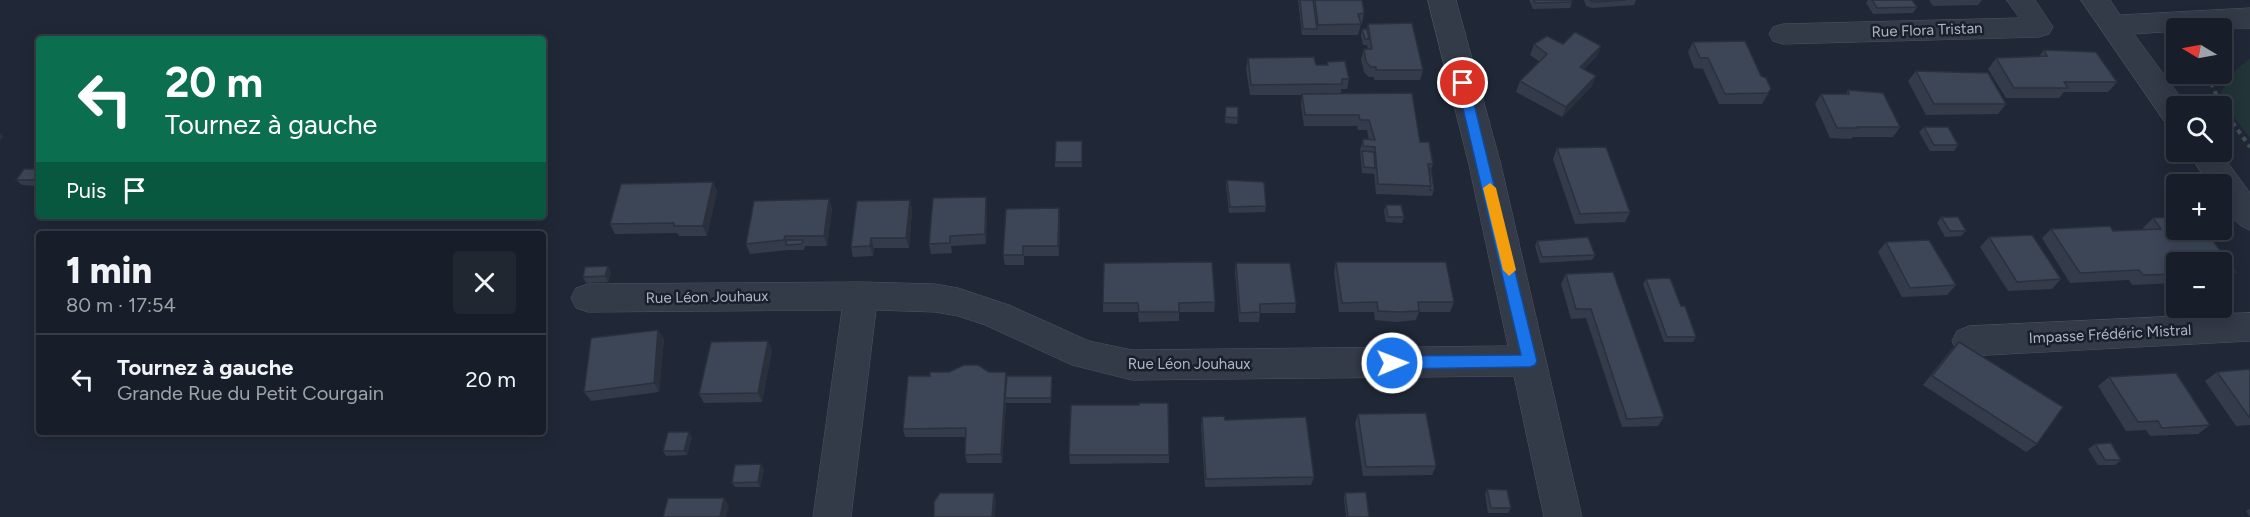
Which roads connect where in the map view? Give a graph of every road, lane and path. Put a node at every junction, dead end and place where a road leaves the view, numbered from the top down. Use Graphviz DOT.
graph roads {
  1 [pos="1442,0"];
  2 [pos="2021,0"];
  3 [pos="2095,0"];
  4 [pos="2250,18"];
  5 [pos="2113,25"];
  6 [pos="1783,34"];
  7 [pos="2166,100"];
  8 [pos="2232,122"];
  9 [pos="2250,147"];
  10 [pos="2210,162"];
  11 [pos="2250,217"];
  12 [pos="861,296"];
  13 [pos="588,298"];
  14 [pos="2250,327"];
  15 [pos="1969,341"];
  16 [pos="1530,361"];
  17 [pos="831,517"];
  18 [pos="1563,517"];
  1 -- 16 [label="street"];
  2 -- 6 [label="street, Rue Flora Tristan"];
  3 -- 5 [label="street"];
  4 -- 5 [label="street"];
  5 -- 7 [label="street"];
  8 -- 9 [label="path"];
  10 -- 11 [label="street"];
  12 -- 13 [label="street, Rue Léon Jouhaux"];
  12 -- 16 [label="street, Rue Léon Jouhaux"];
  12 -- 17 [label="street"];
  14 -- 15 [label="street, Impasse Frédéric Mistral"];
  16 -- 18 [label="street"];
}
